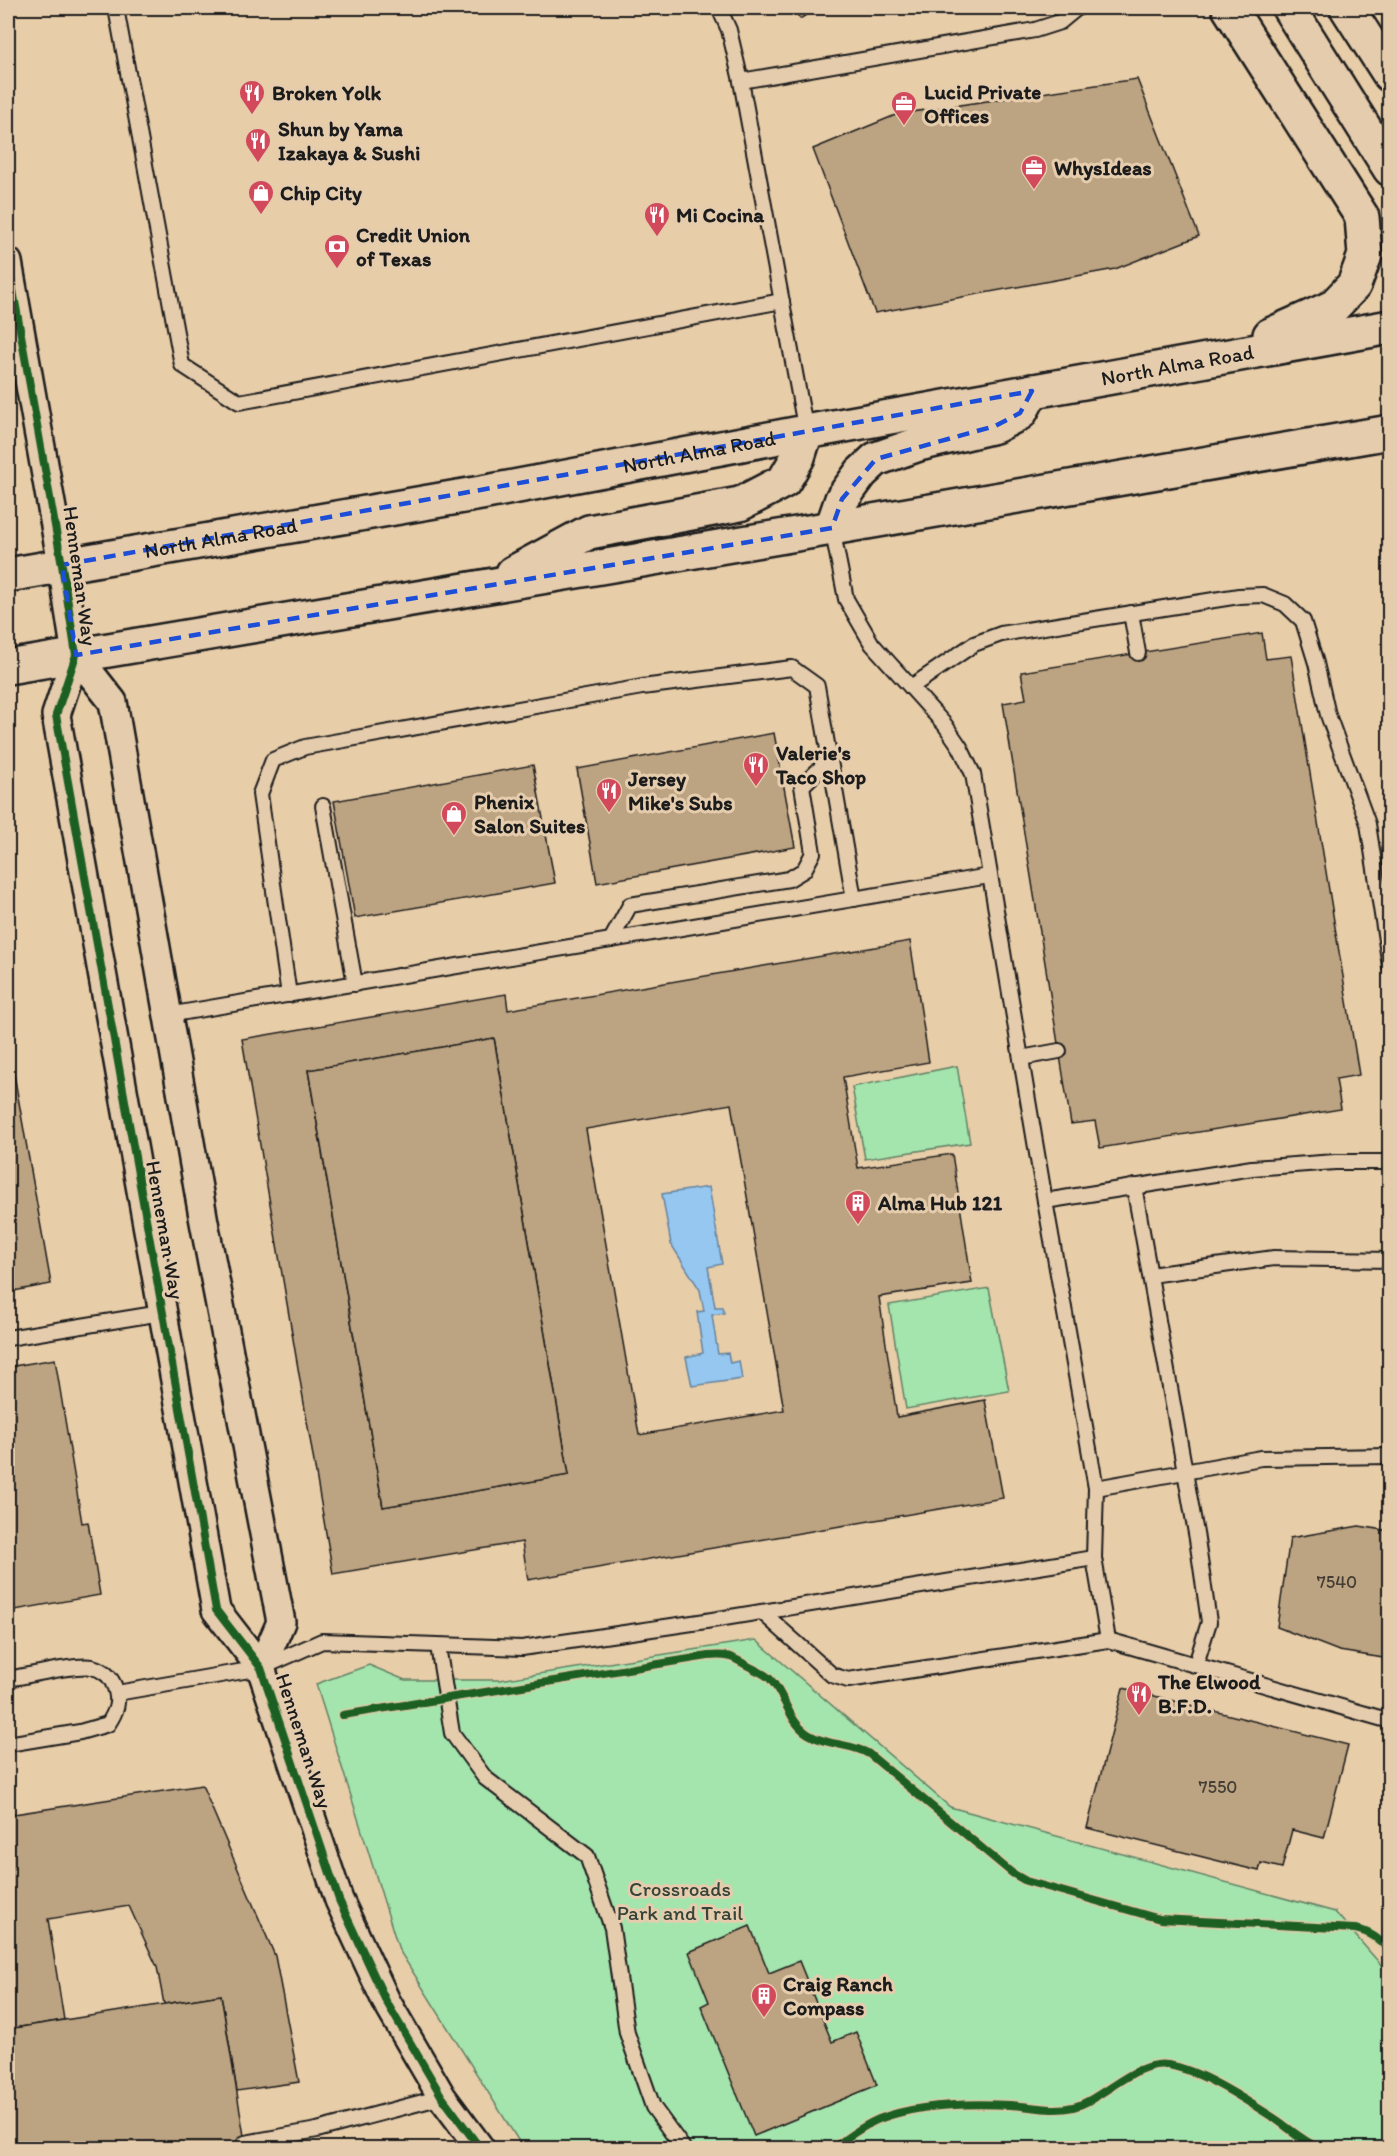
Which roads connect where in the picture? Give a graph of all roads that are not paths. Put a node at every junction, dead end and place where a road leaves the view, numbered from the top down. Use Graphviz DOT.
graph roads {
  1 [pos="116,8"];
  2 [pos="718,8"];
  3 [pos="1077,8"];
  4 [pos="1229,8"];
  5 [pos="1289,8"];
  6 [pos="1347,8"];
  7 [pos="1389,75"];
  8 [pos="741,81"];
  9 [pos="1389,169"];
  10 [pos="8,262"];
  11 [pos="782,301"];
  12 [pos="1389,327"];
  13 [pos="1222,357"];
  14 [pos="1032,391"];
  15 [pos="806,432"];
  16 [pos="1389,432"];
  17 [pos="832,528"];
  18 [pos="62,565"];
  19 [pos="8,575"];
  20 [pos="489,586"];
  21 [pos="1131,613"];
  22 [pos="1138,653"];
  23 [pos="76,655"];
  24 [pos="8,667"];
  25 [pos="911,687"];
  26 [pos="831,758"];
  27 [pos="323,806"];
  28 [pos="989,876"];
  29 [pos="854,899"];
  30 [pos="611,940"];
  31 [pos="1389,966"];
  32 [pos="355,984"];
  33 [pos="289,995"];
  34 [pos="168,1015"];
  35 [pos="1059,1051"];
  36 [pos="1022,1058"];
  37 [pos="1389,1162"];
  38 [pos="1134,1186"];
  39 [pos="1045,1201"];
  40 [pos="1389,1260"];
  41 [pos="1150,1275"];
  42 [pos="162,1313"];
  43 [pos="8,1338"];
  44 [pos="1389,1456"];
  45 [pos="1185,1473"];
  46 [pos="1096,1488"];
  47 [pos="1094,1558"];
  48 [pos="762,1612"];
  49 [pos="1108,1640"];
  50 [pos="438,1646"];
  51 [pos="1197,1664"];
  52 [pos="261,1668"];
  53 [pos="8,1679"];
  54 [pos="117,1693"];
  55 [pos="1389,1721"];
  56 [pos="8,1744"];
  57 [pos="442,2097"];
  58 [pos="244,2143"];
  59 [pos="480,2148"];
  60 [pos="683,2148"];
  1 -- 11 [label="lane"];
  2 -- 8 [label="lane"];
  3 -- 8 [label="lane"];
  4 -- 13 [label="main road"];
  5 -- 9 [label="main road"];
  6 -- 7 [label="main road"];
  8 -- 11 [label="lane"];
  10 -- 18 [label="street, Henneman Way"];
  11 -- 15 [label="lane"];
  12 -- 13 [label="main road, North Alma Road"];
  13 -- 14 [label="main road, North Alma Road"];
  14 -- 15 [label="main road, North Alma Road"];
  14 -- 17 [label="main road"];
  15 -- 18 [label="main road, North Alma Road"];
  15 -- 20 [label="main road"];
  16 -- 17 [label="main road"];
  17 -- 20 [label="main road"];
  17 -- 25 [label="lane"];
  18 -- 19 [label="main road, North Alma Road"];
  18 -- 23 [label="street, Henneman Way"];
  20 -- 23 [label="main road"];
  21 -- 22 [label="lane"];
  21 -- 25 [label="lane"];
  21 -- 31 [label="lane"];
  23 -- 24 [label="main road"];
  23 -- 34 [label="street, Henneman Way"];
  23 -- 42 [label="street, Henneman Way"];
  25 -- 28 [label="lane"];
  26 -- 29 [label="lane"];
  26 -- 30 [label="lane"];
  26 -- 33 [label="lane"];
  27 -- 32 [label="lane"];
  28 -- 29 [label="lane"];
  28 -- 36 [label="lane"];
  29 -- 30 [label="lane"];
  30 -- 32 [label="lane"];
  32 -- 33 [label="lane"];
  33 -- 34 [label="lane"];
  34 -- 52 [label="street, Henneman Way"];
  35 -- 36 [label="lane"];
  36 -- 39 [label="lane"];
  37 -- 38 [label="lane"];
  38 -- 39 [label="lane"];
  38 -- 41 [label="lane"];
  39 -- 46 [label="lane"];
  40 -- 41 [label="lane"];
  41 -- 45 [label="lane"];
  42 -- 43 [label="lane"];
  42 -- 52 [label="street, Henneman Way"];
  44 -- 45 [label="lane"];
  45 -- 46 [label="lane"];
  45 -- 51 [label="lane"];
  46 -- 47 [label="lane"];
  47 -- 48 [label="lane"];
  47 -- 49 [label="lane"];
  48 -- 49 [label="lane"];
  48 -- 50 [label="lane"];
  49 -- 51 [label="lane"];
  50 -- 52 [label="lane"];
  50 -- 60 [label="lane"];
  51 -- 55 [label="lane"];
  52 -- 54 [label="lane"];
  52 -- 57 [label="street, Henneman Way"];
  53 -- 54 [label="lane"];
  54 -- 56 [label="lane"];
  57 -- 58 [label="lane"];
  57 -- 59 [label="street, Henneman Way"];
}
